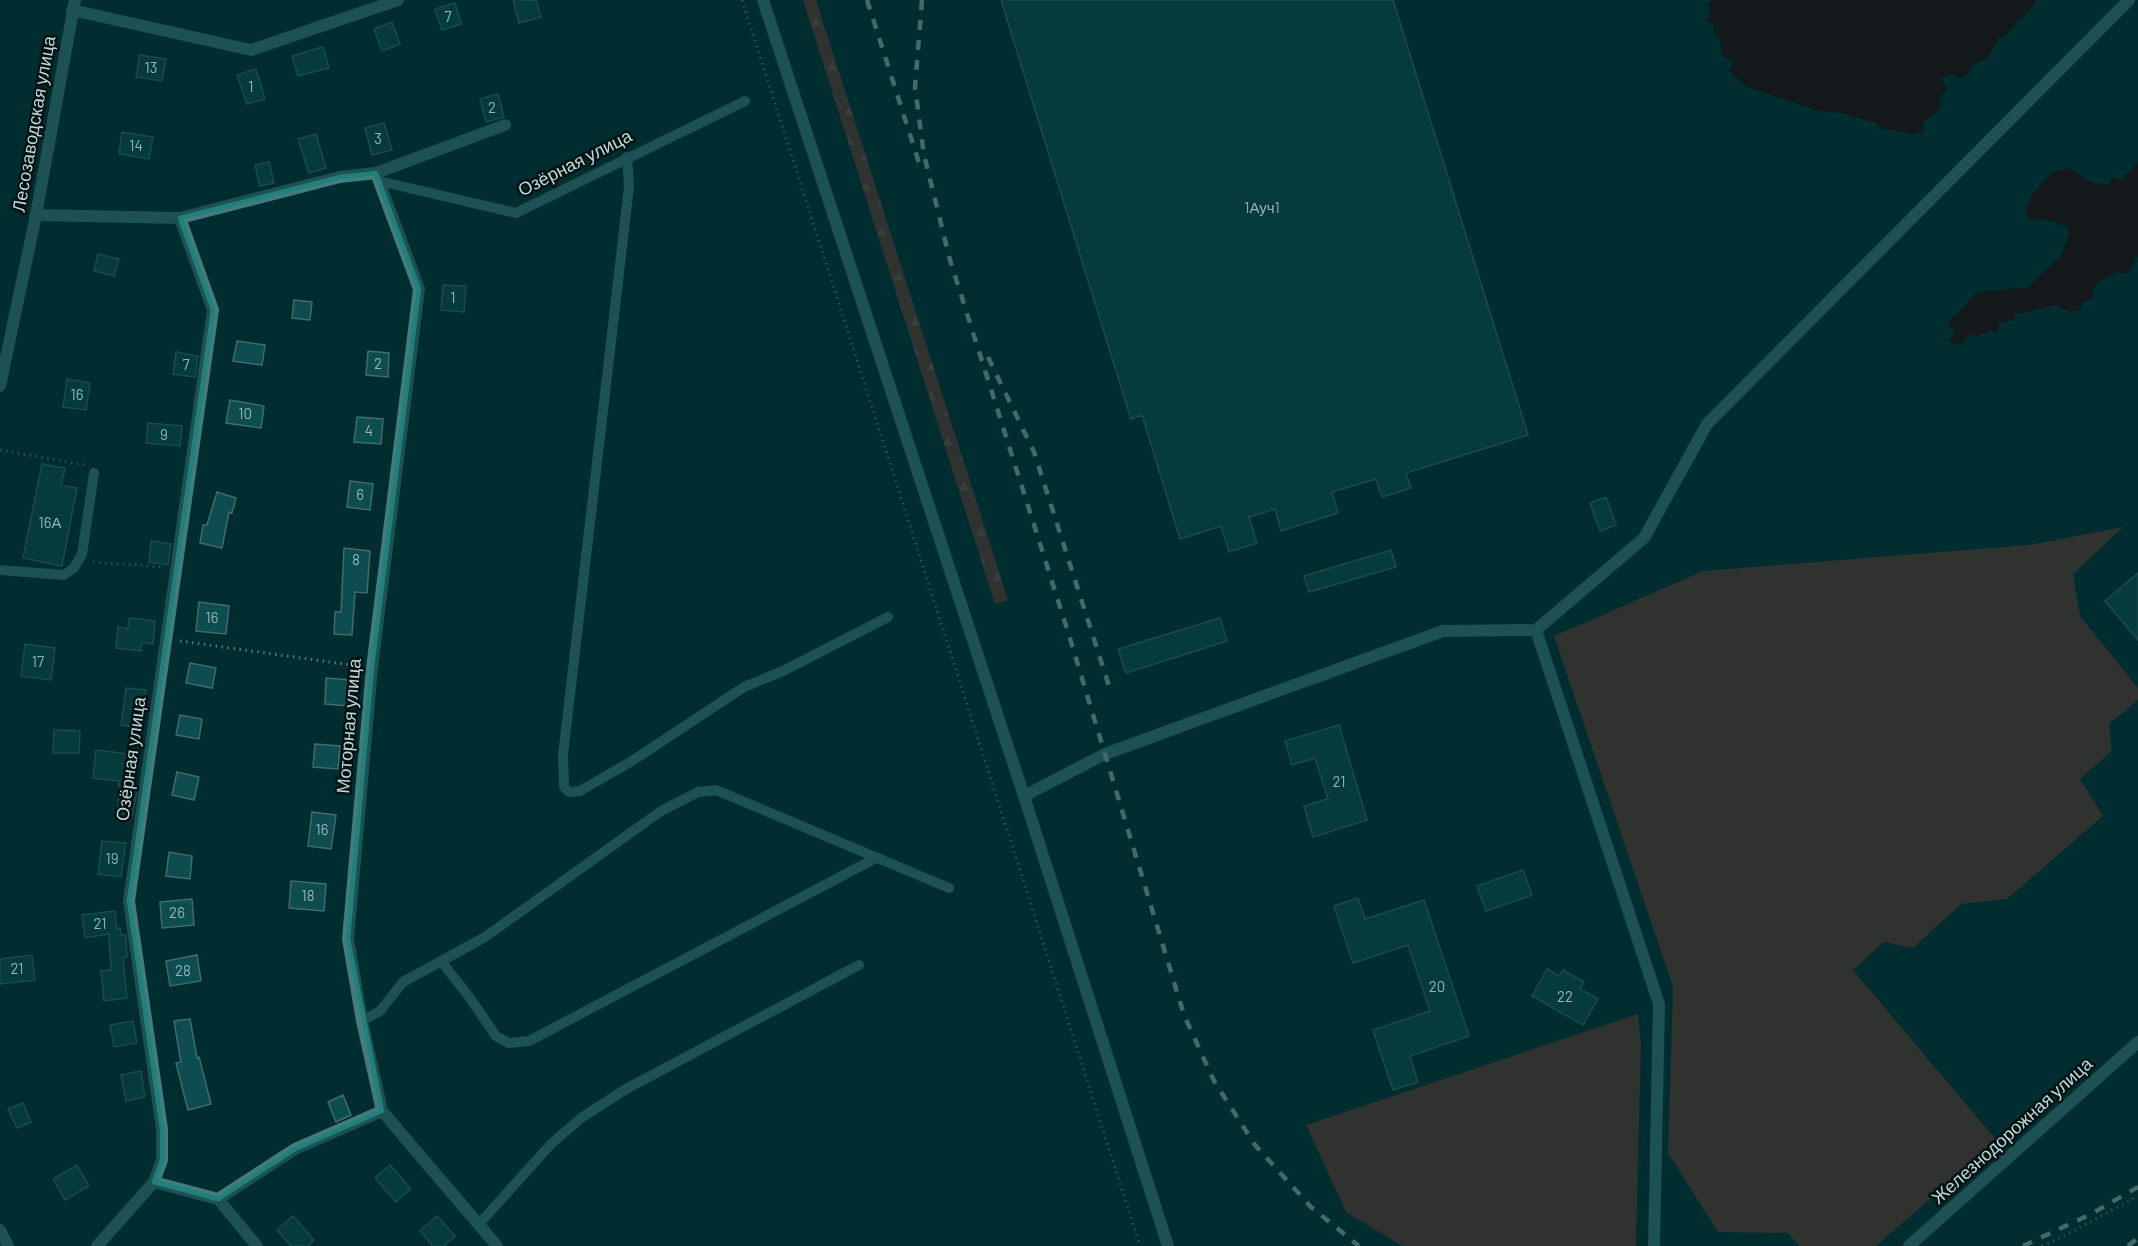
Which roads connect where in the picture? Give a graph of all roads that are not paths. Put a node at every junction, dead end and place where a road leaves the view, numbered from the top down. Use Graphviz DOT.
graph roads {
  1 [pos="398,0"];
  2 [pos="763,0"];
  3 [pos="2129,0"];
  4 [pos="74,5"];
  5 [pos="745,101"];
  6 [pos="505,125"];
  7 [pos="627,157"];
  8 [pos="377,177"];
  9 [pos="36,215"];
  10 [pos="180,218"];
  11 [pos="0,386"];
  12 [pos="94,473"];
  13 [pos="0,570"];
  14 [pos="888,616"];
  15 [pos="1536,630"];
  16 [pos="1024,796"];
  17 [pos="876,858"];
  18 [pos="949,888"];
  19 [pos="441,961"];
  20 [pos="859,965"];
  21 [pos="362,1022"];
  22 [pos="2138,1042"];
  23 [pos="382,1111"];
  24 [pos="154,1182"];
  25 [pos="218,1198"];
  26 [pos="478,1224"];
  27 [pos="0,1230"];
  28 [pos="8,1246"];
  29 [pos="97,1246"];
  30 [pos="257,1246"];
  31 [pos="497,1246"];
  32 [pos="1168,1246"];
  33 [pos="1654,1246"];
  34 [pos="1910,1246"];
  1 -- 4 [label="street"];
  2 -- 16 [label="street"];
  3 -- 15 [label="street"];
  4 -- 9 [label="street, Лесозаводская улица"];
  5 -- 7 [label="lane, Озёрная улица"];
  6 -- 8 [label="street, Озёрная улица"];
  7 -- 8 [label="lane, Озёрная улица"];
  7 -- 14 [label="lane"];
  8 -- 10 [label="street, Озёрная улица"];
  8 -- 21 [label="street, Моторная улица"];
  9 -- 10 [label="street, Озёрная улица"];
  9 -- 11 [label="street, Лесозаводская улица"];
  10 -- 24 [label="street, Озёрная улица"];
  12 -- 13 [label="lane"];
  15 -- 16 [label="street"];
  15 -- 33 [label="street"];
  16 -- 32 [label="street"];
  17 -- 18 [label="lane"];
  17 -- 19 [label="lane"];
  17 -- 19 [label="lane"];
  19 -- 21 [label="lane"];
  20 -- 26 [label="lane"];
  21 -- 23 [label="street, Моторная улица"];
  22 -- 34 [label="street, Железнодорожная улица"];
  23 -- 25 [label="street"];
  23 -- 26 [label="street, Моторная улица"];
  24 -- 25 [label="street"];
  24 -- 29 [label="street"];
  25 -- 30 [label="street"];
  26 -- 31 [label="street, Моторная улица"];
  27 -- 28 [label="street"];
}
